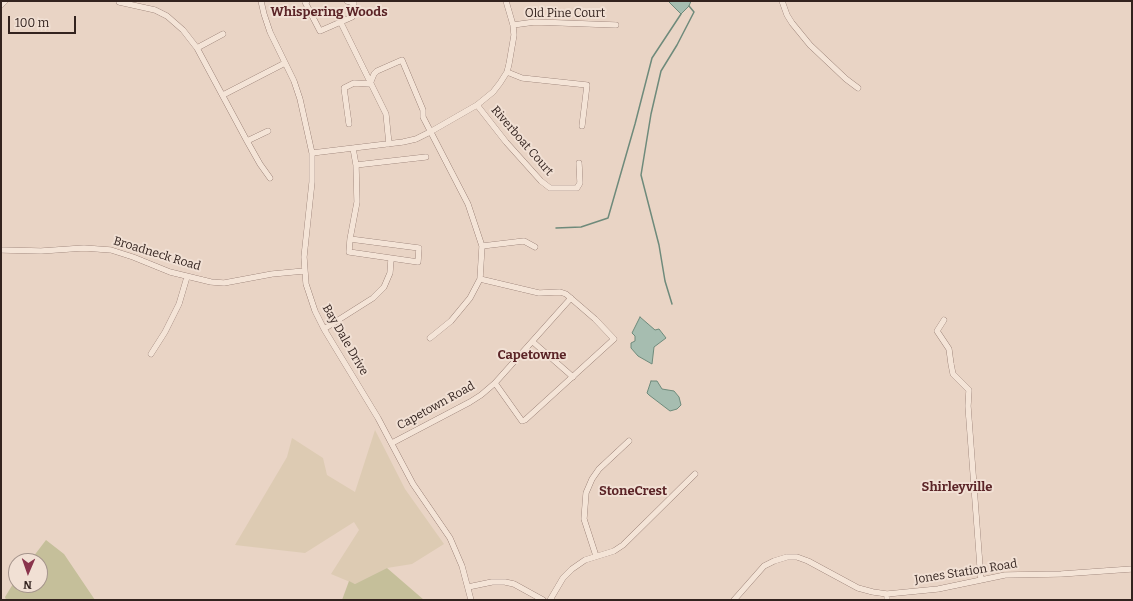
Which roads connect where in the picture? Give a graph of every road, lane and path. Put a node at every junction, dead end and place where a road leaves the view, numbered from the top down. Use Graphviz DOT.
graph roads {
  1 [pos="6,1"];
  2 [pos="119,1"];
  3 [pos="261,1"];
  4 [pos="307,1"];
  5 [pos="347,1"];
  6 [pos="506,1"];
  7 [pos="782,1"];
  8 [pos="1,5"];
  9 [pos="341,23"];
  10 [pos="513,25"];
  11 [pos="616,25"];
  12 [pos="223,34"];
  13 [pos="197,48"];
  14 [pos="285,63"];
  15 [pos="506,72"];
  16 [pos="370,84"];
  17 [pos="858,88"];
  18 [pos="223,95"];
  19 [pos="477,105"];
  20 [pos="348,124"];
  21 [pos="582,126"];
  22 [pos="268,131"];
  23 [pos="430,132"];
  24 [pos="247,141"];
  25 [pos="389,144"];
  26 [pos="353,148"];
  27 [pos="312,153"];
  28 [pos="426,157"];
  29 [pos="579,163"];
  30 [pos="356,165"];
  31 [pos="270,178"];
  32 [pos="350,239"];
  33 [pos="482,246"];
  34 [pos="535,247"];
  35 [pos="1,250"];
  36 [pos="391,259"];
  37 [pos="304,271"];
  38 [pos="188,277"];
  39 [pos="480,279"];
  40 [pos="571,298"];
  41 [pos="944,320"];
  42 [pos="324,329"];
  43 [pos="430,338"];
  44 [pos="533,342"];
  45 [pos="151,354"];
  46 [pos="573,377"];
  47 [pos="495,384"];
  48 [pos="629,441"];
  49 [pos="392,443"];
  50 [pos="695,474"];
  51 [pos="596,556"];
  52 [pos="1132,569"];
  53 [pos="981,580"];
  54 [pos="468,587"];
  55 [pos="887,594"];
  56 [pos="471,600"];
  57 [pos="543,600"];
  58 [pos="550,600"];
  59 [pos="734,600"];
  60 [pos="887,600"];
  1 -- 8 [label="street"];
  2 -- 13 [label="street"];
  3 -- 14 [label="street, Bay Dale Drive"];
  4 -- 9 [label="street"];
  5 -- 9 [label="street"];
  6 -- 10 [label="street"];
  7 -- 17 [label="street"];
  9 -- 16 [label="street"];
  10 -- 11 [label="street, Old Pine Court"];
  10 -- 15 [label="street"];
  12 -- 13 [label="street"];
  13 -- 18 [label="street"];
  14 -- 18 [label="street"];
  14 -- 27 [label="street, Bay Dale Drive"];
  15 -- 19 [label="street"];
  15 -- 21 [label="street"];
  16 -- 20 [label="street"];
  16 -- 23 [label="street"];
  16 -- 25 [label="street"];
  18 -- 24 [label="street"];
  19 -- 23 [label="street"];
  19 -- 29 [label="street, Riverboat Court"];
  22 -- 24 [label="street"];
  23 -- 25 [label="street"];
  23 -- 33 [label="street"];
  24 -- 31 [label="street"];
  25 -- 26 [label="street"];
  26 -- 27 [label="street"];
  26 -- 30 [label="street"];
  27 -- 37 [label="street, Bay Dale Drive"];
  28 -- 30 [label="street"];
  30 -- 32 [label="street"];
  32 -- 36 [label="street"];
  32 -- 36 [label="street"];
  33 -- 34 [label="street"];
  33 -- 39 [label="street"];
  35 -- 38 [label="street, Broadneck Road"];
  36 -- 42 [label="street"];
  37 -- 38 [label="street, Broadneck Road"];
  37 -- 42 [label="street, Bay Dale Drive"];
  38 -- 45 [label="street"];
  39 -- 40 [label="street"];
  39 -- 43 [label="street"];
  40 -- 44 [label="street, Capetown Road"];
  40 -- 46 [label="street"];
  41 -- 53 [label="street"];
  42 -- 49 [label="street, Bay Dale Drive"];
  44 -- 46 [label="street"];
  44 -- 47 [label="street, Capetown Road"];
  46 -- 47 [label="street"];
  47 -- 49 [label="street, Capetown Road"];
  48 -- 51 [label="street"];
  49 -- 54 [label="street, Bay Dale Drive"];
  50 -- 51 [label="street"];
  51 -- 58 [label="street"];
  52 -- 53 [label="street, Jones Station Road"];
  53 -- 55 [label="street, Jones Station Road"];
  54 -- 56 [label="street, Bay Dale Drive"];
  54 -- 57 [label="street"];
  55 -- 59 [label="street, Jones Station Road"];
  55 -- 60 [label="street"];
}
